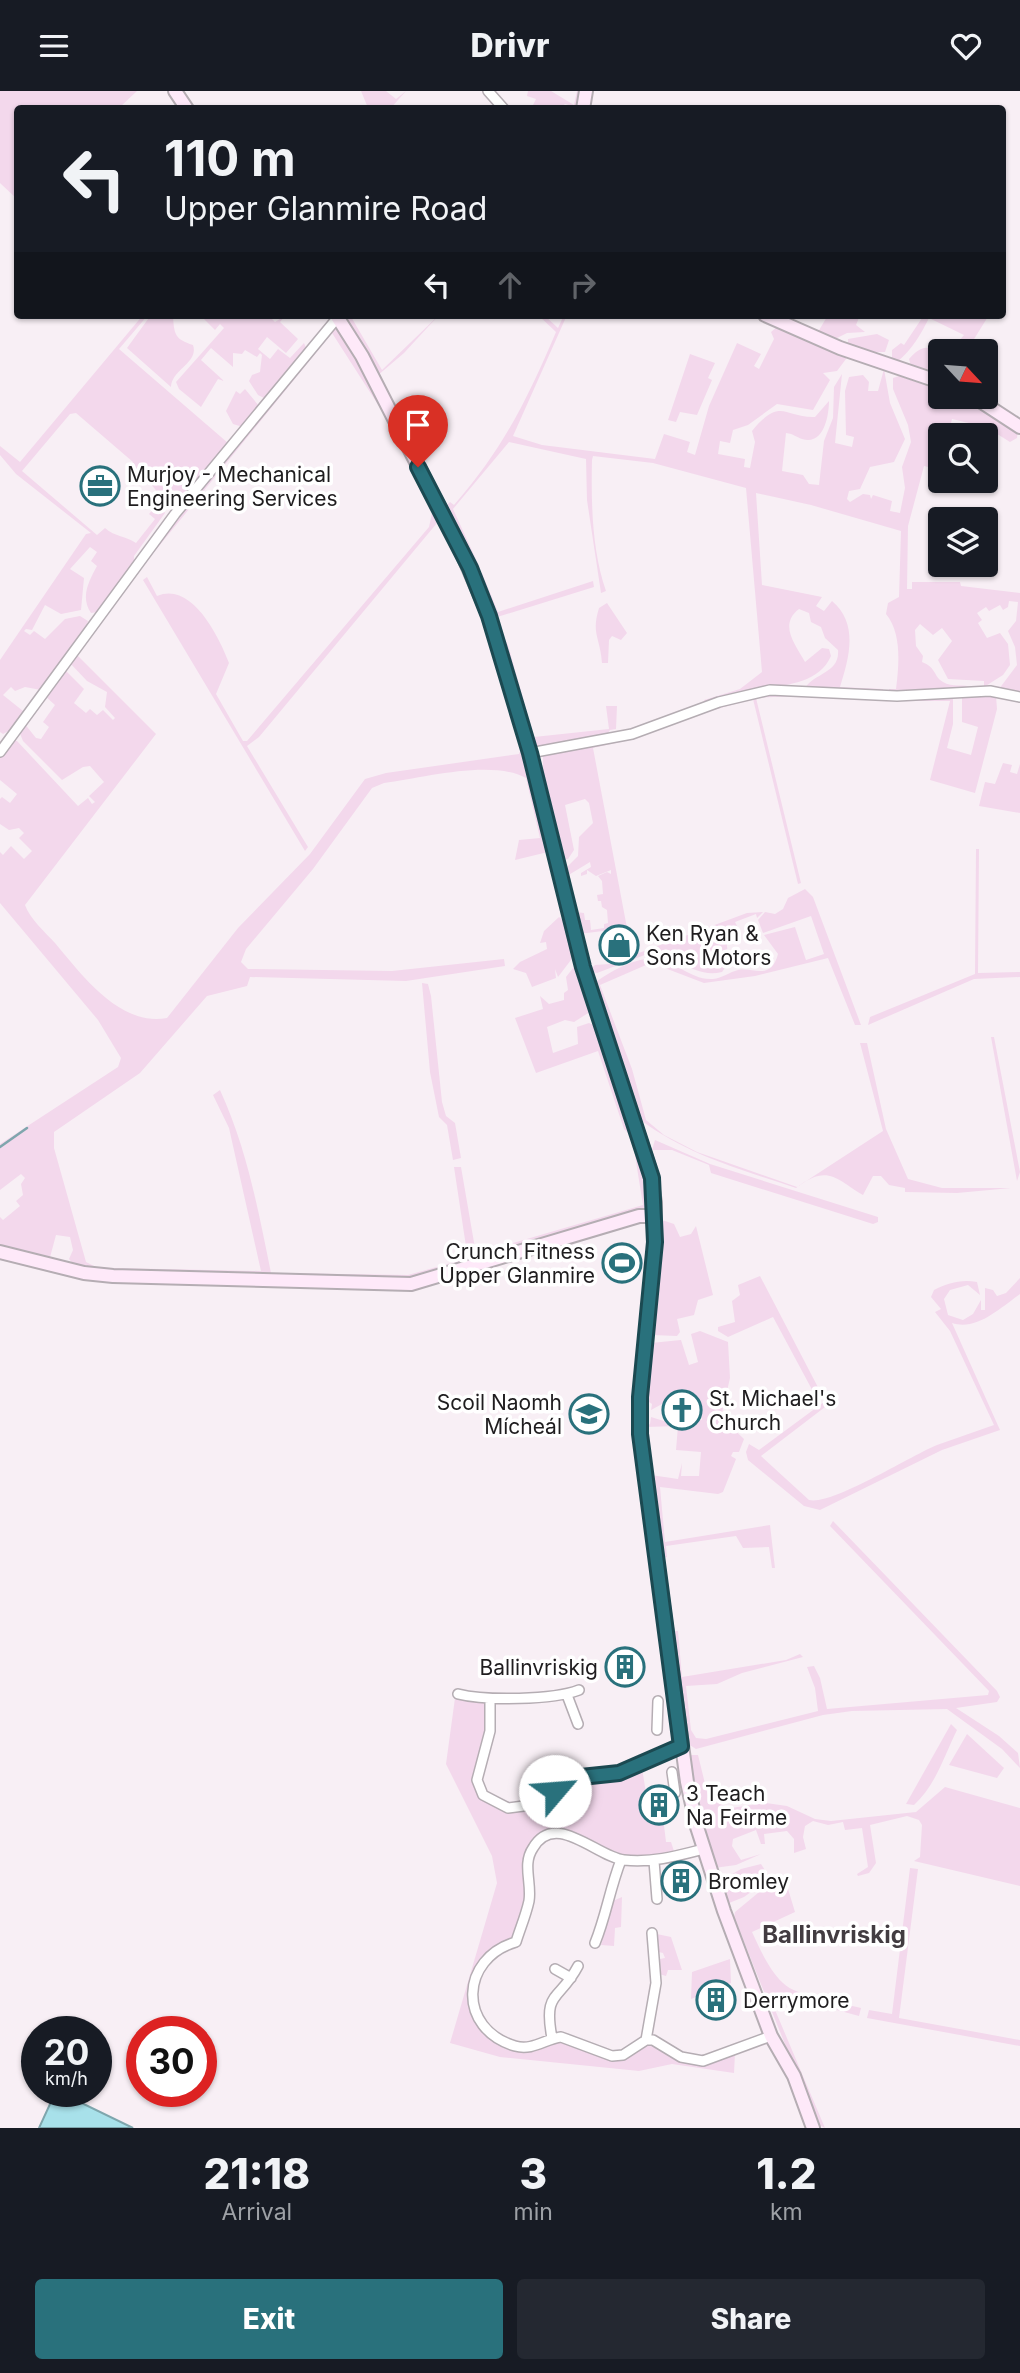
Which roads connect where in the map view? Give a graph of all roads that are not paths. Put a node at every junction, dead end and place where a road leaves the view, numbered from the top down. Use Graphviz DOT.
graph roads {
  1 [pos="488,91"];
  2 [pos="500,105"];
  3 [pos="335,319"];
  4 [pos="339,319"];
  5 [pos="774,319"];
  6 [pos="928,378"];
  7 [pos="992,409"];
  8 [pos="1020,427"];
  9 [pos="1020,697"];
  10 [pos="0,752"];
  11 [pos="530,753"];
  12 [pos="655,1216"];
  13 [pos="0,1252"];
  14 [pos="579,1690"];
  15 [pos="458,1694"];
  16 [pos="567,1695"];
  17 [pos="490,1700"];
  18 [pos="658,1701"];
  19 [pos="658,1716"];
  20 [pos="677,1717"];
  21 [pos="578,1724"];
  22 [pos="657,1730"];
  23 [pos="681,1746"];
  24 [pos="672,1772"];
  25 [pos="679,1787"];
  26 [pos="704,1849"];
  27 [pos="621,1860"];
  28 [pos="654,1861"];
  29 [pos="657,1899"];
  30 [pos="652,1933"];
  31 [pos="595,1943"];
  32 [pos="578,1966"];
  33 [pos="555,1969"];
  34 [pos="571,1978"];
  35 [pos="771,2036"];
  36 [pos="552,2038"];
  37 [pos="646,2040"];
  38 [pos="813,2128"];
  1 -- 2 [label="street"];
  3 -- 10 [label="street"];
  4 -- 11 [label="main road"];
  5 -- 6 [label="main road"];
  7 -- 8 [label="main road"];
  9 -- 11 [label="street"];
  11 -- 12 [label="main road"];
  12 -- 13 [label="main road"];
  12 -- 20 [label="main road"];
  14 -- 16 [label="street"];
  15 -- 17 [label="street"];
  16 -- 17 [label="street"];
  16 -- 21 [label="street"];
  17 -- 23 [label="street"];
  18 -- 19 [label="street"];
  19 -- 20 [label="street"];
  19 -- 22 [label="street"];
  20 -- 23 [label="main road"];
  23 -- 25 [label="main road"];
  24 -- 25 [label="street"];
  25 -- 26 [label="main road"];
  26 -- 28 [label="street"];
  26 -- 35 [label="main road"];
  27 -- 28 [label="street"];
  27 -- 31 [label="street"];
  27 -- 36 [label="street"];
  28 -- 29 [label="street"];
  30 -- 37 [label="street"];
  32 -- 34 [label="street"];
  33 -- 34 [label="street"];
  34 -- 36 [label="street"];
  35 -- 37 [label="street"];
  35 -- 38 [label="main road"];
  36 -- 37 [label="street"];
}
